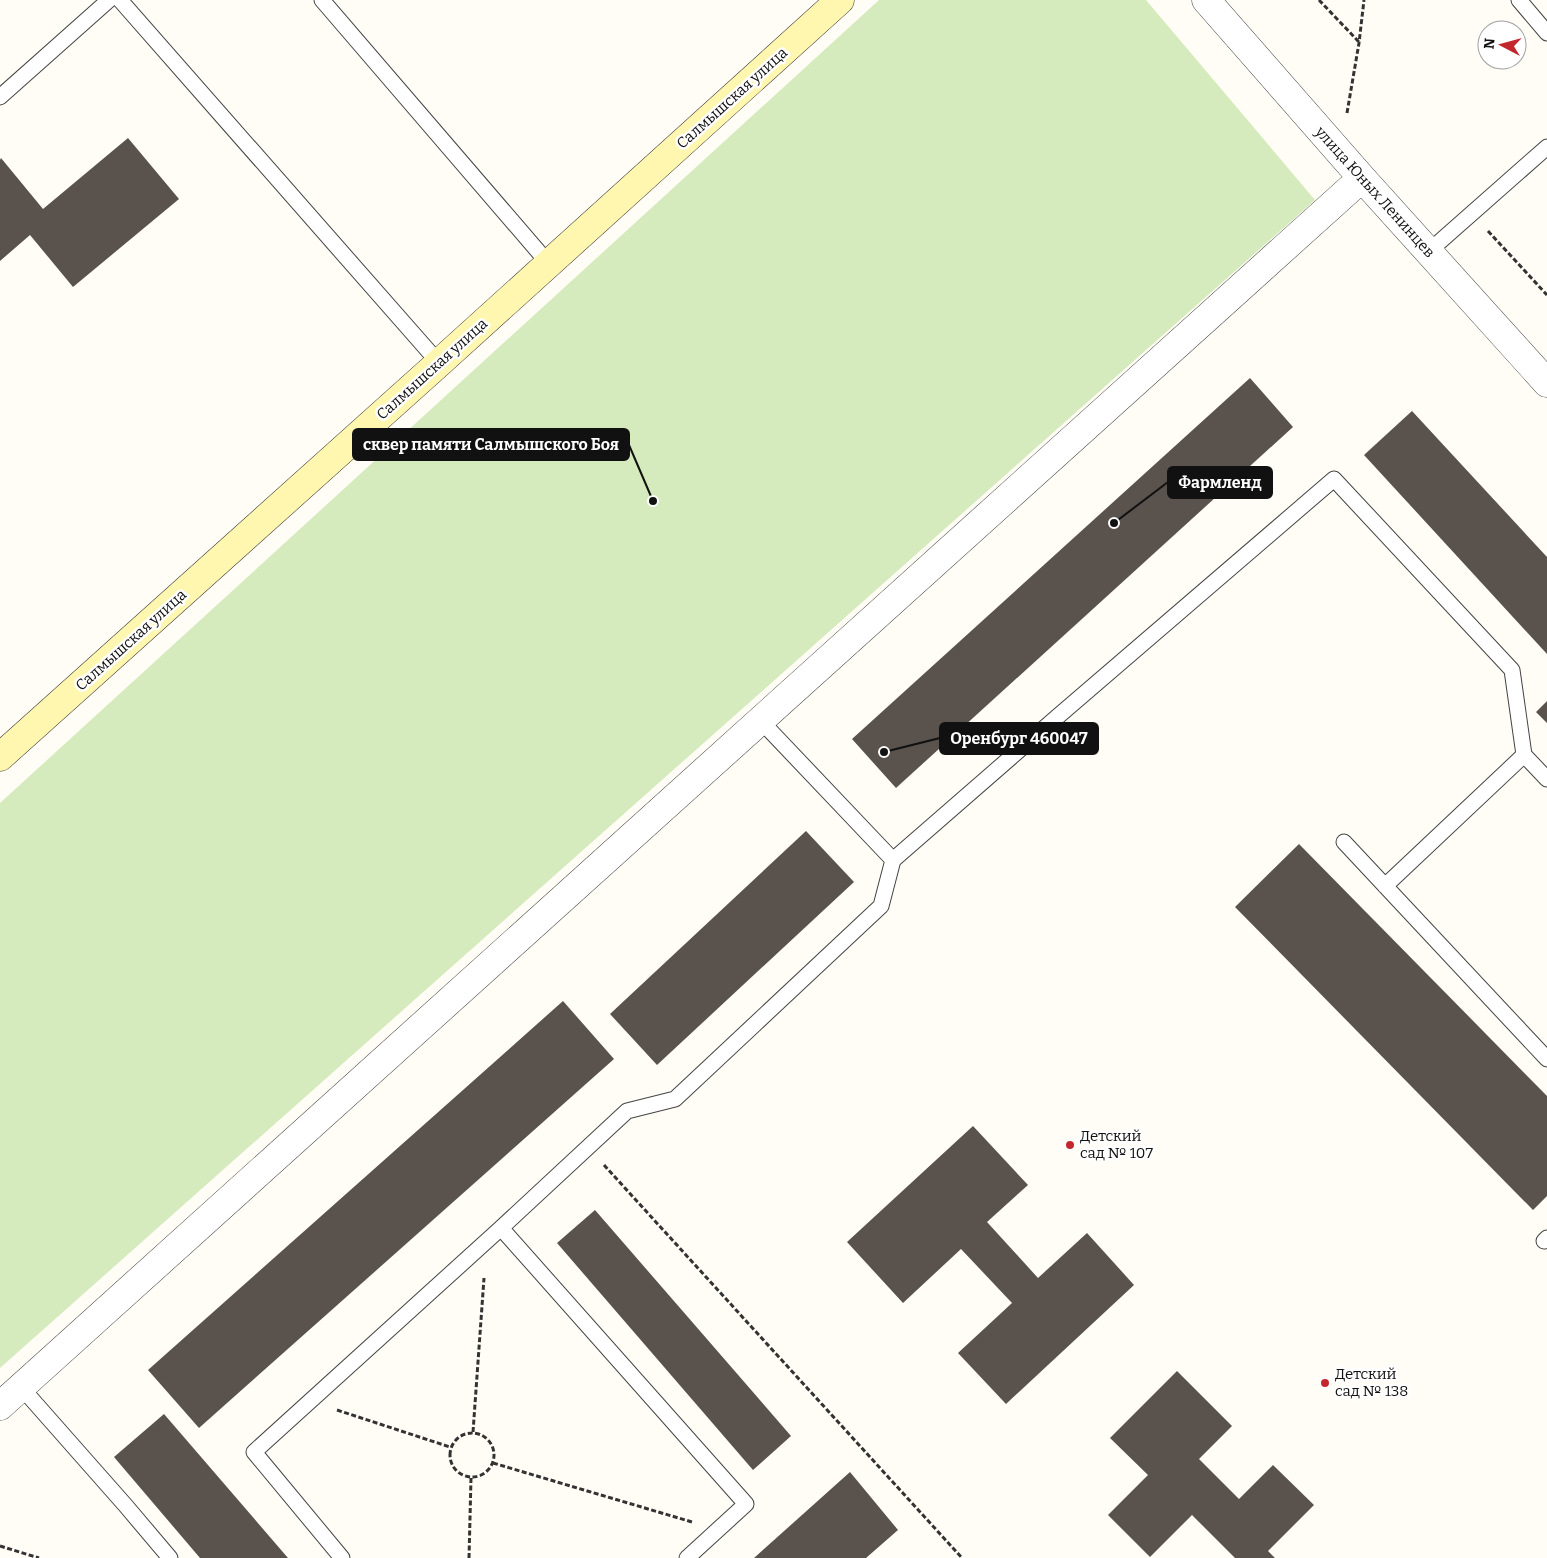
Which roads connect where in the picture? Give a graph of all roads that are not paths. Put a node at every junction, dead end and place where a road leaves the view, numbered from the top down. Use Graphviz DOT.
graph roads {
  1 [pos="109,0"];
  2 [pos="120,0"];
  3 [pos="322,0"];
  4 [pos="840,0"];
  5 [pos="1206,0"];
  6 [pos="1519,0"];
  7 [pos="1547,32"];
  8 [pos="0,97"];
  9 [pos="1547,147"];
  10 [pos="1362,178"];
  11 [pos="1428,252"];
  12 [pos="548,264"];
  13 [pos="439,363"];
  14 [pos="1547,383"];
  15 [pos="760,720"];
  16 [pos="1524,755"];
  17 [pos="0,757"];
  18 [pos="1547,779"];
  19 [pos="1344,842"];
  20 [pos="893,860"];
  21 [pos="1385,886"];
  22 [pos="1547,1059"];
  23 [pos="501,1228"];
  24 [pos="21,1387"];
  25 [pos="0,1406"];
  26 [pos="170,1558"];
  27 [pos="342,1558"];
  28 [pos="687,1558"];
  1 -- 8 [label="lane"];
  2 -- 13 [label="lane"];
  3 -- 12 [label="lane"];
  4 -- 12 [label="main road, Салмышская улица"];
  5 -- 10 [label="street, улица Юных Ленинцев"];
  6 -- 7 [label="lane"];
  9 -- 11 [label="lane"];
  10 -- 11 [label="street, улица Юных Ленинцев"];
  10 -- 15 [label="street"];
  11 -- 14 [label="street, улица Юных Ленинцев"];
  12 -- 13 [label="main road, Салмышская улица"];
  13 -- 17 [label="main road, Салмышская улица"];
  15 -- 20 [label="lane"];
  15 -- 24 [label="street"];
  16 -- 18 [label="lane"];
  16 -- 20 [label="lane"];
  16 -- 21 [label="lane"];
  19 -- 21 [label="lane"];
  20 -- 23 [label="lane"];
  21 -- 22 [label="lane"];
  23 -- 27 [label="lane"];
  23 -- 28 [label="lane"];
  24 -- 25 [label="street"];
  24 -- 26 [label="lane"];
}
